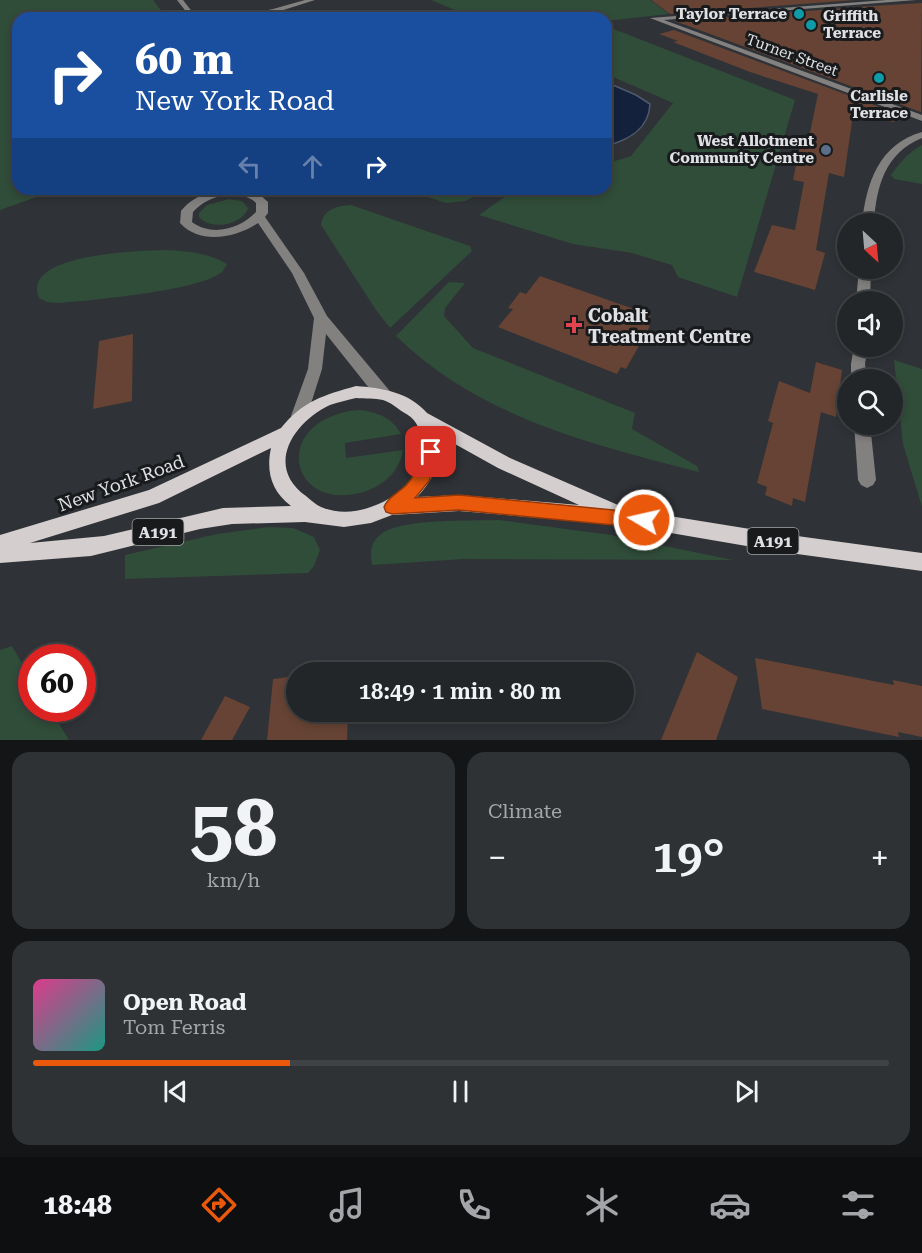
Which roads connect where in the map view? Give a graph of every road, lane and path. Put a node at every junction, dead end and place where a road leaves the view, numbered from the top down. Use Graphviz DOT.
graph roads {
  1 [pos="180,0"];
  2 [pos="312,0"];
  3 [pos="913,0"];
  4 [pos="189,12"];
  5 [pos="268,12"];
  6 [pos="922,118"];
  7 [pos="922,135"];
  8 [pos="209,195"];
  9 [pos="255,195"];
  10 [pos="869,213"];
  11 [pos="259,217"];
  12 [pos="232,231"];
  13 [pos="271,238"];
  14 [pos="321,318"];
  15 [pos="383,394"];
  16 [pos="299,416"];
  17 [pos="421,417"];
  18 [pos="284,434"];
  19 [pos="863,435"];
  20 [pos="867,480"];
  21 [pos="392,507"];
  22 [pos="317,515"];
  23 [pos="624,517"];
  24 [pos="0,544"];
  25 [pos="0,554"];
  26 [pos="922,562"];
  1 -- 4 [label="street"];
  2 -- 5 [label="street"];
  3 -- 6 [label="street, Turner Street"];
  7 -- 10 [label="street"];
  8 -- 12 [label="street"];
  9 -- 11 [label="street"];
  11 -- 12 [label="street"];
  11 -- 13 [label="street"];
  12 -- 13 [label="street"];
  13 -- 14 [label="street"];
  14 -- 15 [label="street"];
  14 -- 16 [label="street"];
  15 -- 16 [label="main road, New York Road / A191"];
  15 -- 17 [label="main road, New York Road / A191"];
  16 -- 18 [label="main road, New York Road / A191"];
  17 -- 21 [label="main road, New York Road / A191"];
  17 -- 23 [label="main road, New York Road / A191"];
  18 -- 22 [label="main road, New York Road / A191"];
  18 -- 24 [label="main road, New York Road / A191"];
  19 -- 20 [label="street"];
  21 -- 22 [label="main road, New York Road / A191"];
  21 -- 23 [label="main road, New York Road / A191"];
  22 -- 25 [label="main road, New York Road / A191"];
  23 -- 26 [label="main road, New York Road / A191"];
}
